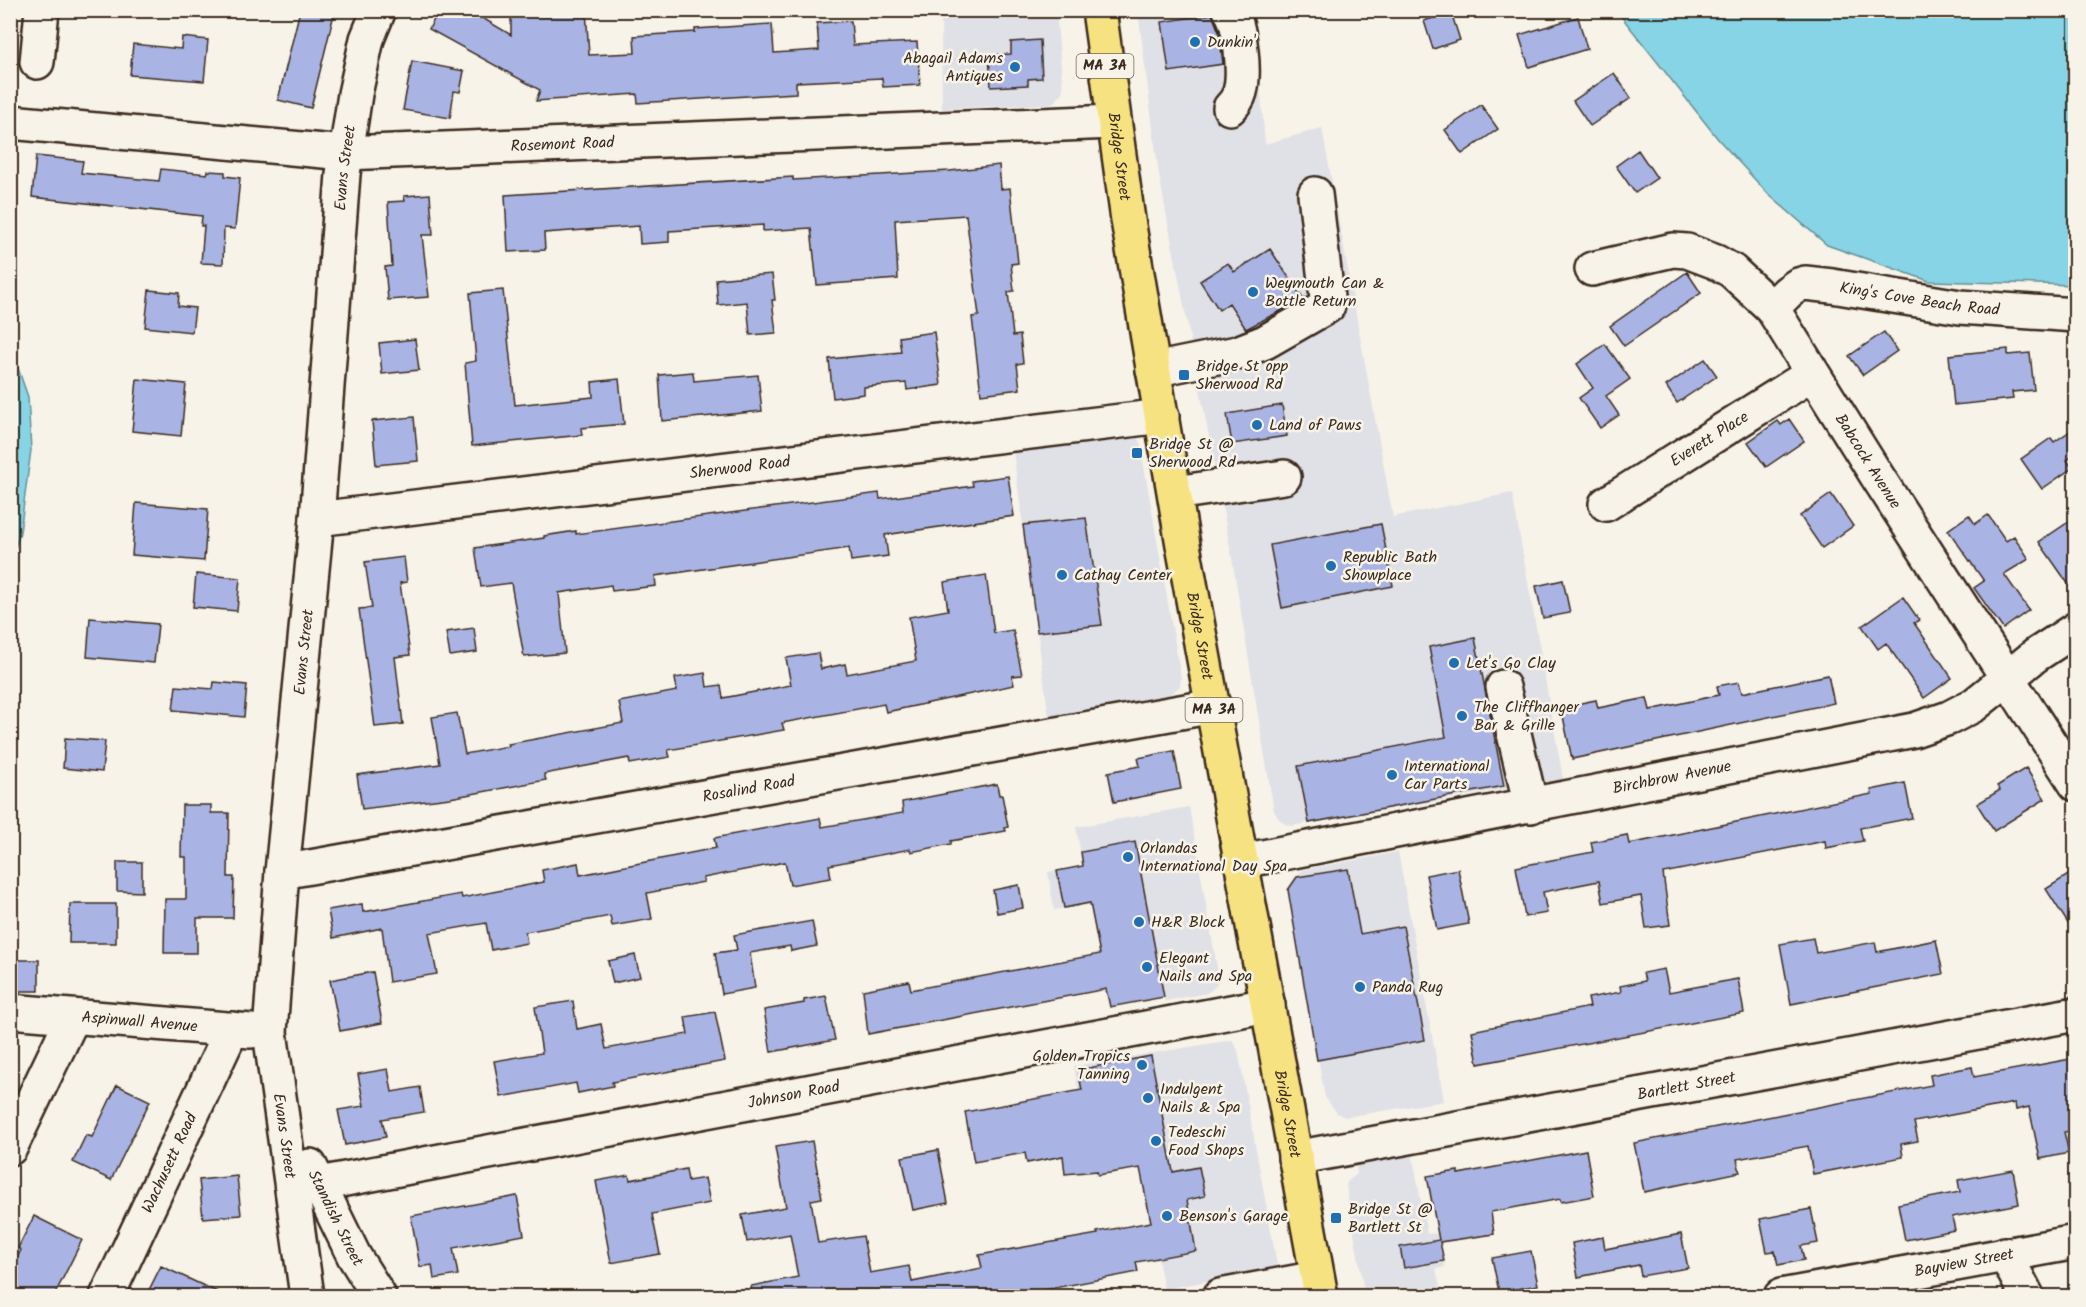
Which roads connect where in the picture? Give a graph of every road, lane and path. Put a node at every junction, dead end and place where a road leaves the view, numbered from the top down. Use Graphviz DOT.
graph roads {
  1 [pos="42,10"];
  2 [pos="379,10"];
  3 [pos="1099,10"];
  4 [pos="1230,10"];
  5 [pos="37,63"];
  6 [pos="1230,108"];
  7 [pos="10,122"];
  8 [pos="1113,122"];
  9 [pos="345,153"];
  10 [pos="1315,194"];
  11 [pos="1592,269"];
  12 [pos="1772,308"];
  13 [pos="2076,315"];
  14 [pos="1153,370"];
  15 [pos="1812,374"];
  16 [pos="1162,417"];
  17 [pos="1284,477"];
  18 [pos="1175,493"];
  19 [pos="1606,504"];
  20 [pos="317,519"];
  21 [pos="2076,629"];
  22 [pos="2007,679"];
  23 [pos="1503,687"];
  24 [pos="1214,706"];
  25 [pos="2076,784"];
  26 [pos="1532,806"];
  27 [pos="1242,861"];
  28 [pos="282,872"];
  29 [pos="1268,1005"];
  30 [pos="10,1011"];
  31 [pos="2076,1014"];
  32 [pos="73,1017"];
  33 [pos="232,1029"];
  34 [pos="270,1032"];
  35 [pos="279,1105"];
  36 [pos="10,1148"];
  37 [pos="1295,1158"];
  38 [pos="319,1184"];
  39 [pos="2076,1242"];
  40 [pos="2005,1254"];
  41 [pos="1319,1287"];
  42 [pos="107,1296"];
  43 [pos="307,1296"];
  44 [pos="380,1296"];
  45 [pos="1220,1296"];
  46 [pos="1781,1296"];
  47 [pos="2027,1296"];
  1 -- 5 [label="street"];
  2 -- 9 [label="street, Evans Street"];
  3 -- 8 [label="main road, Bridge Street / MA 3A"];
  4 -- 6 [label="street"];
  7 -- 9 [label="street, Rosemont Road"];
  8 -- 9 [label="street, Rosemont Road"];
  8 -- 14 [label="main road, Bridge Street / MA 3A"];
  9 -- 20 [label="street, Evans Street"];
  10 -- 14 [label="street"];
  11 -- 12 [label="street, Babcock Avenue"];
  12 -- 13 [label="street, King's Cove Beach Road"];
  12 -- 15 [label="street, Babcock Avenue"];
  14 -- 16 [label="main road, Bridge Street / MA 3A"];
  15 -- 19 [label="street, Everett Place"];
  15 -- 22 [label="street, Babcock Avenue"];
  16 -- 18 [label="main road, Bridge Street / MA 3A"];
  16 -- 20 [label="street, Sherwood Road"];
  17 -- 18 [label="street"];
  18 -- 24 [label="main road, Bridge Street / MA 3A"];
  20 -- 28 [label="street, Evans Street"];
  21 -- 22 [label="street, Birchbrow Avenue"];
  22 -- 25 [label="street, Babcock Avenue"];
  22 -- 26 [label="street, Birchbrow Avenue"];
  23 -- 26 [label="street"];
  24 -- 27 [label="main road, Bridge Street / MA 3A"];
  24 -- 28 [label="street, Rosalind Road"];
  26 -- 27 [label="street, Birchbrow Avenue"];
  27 -- 29 [label="main road, Bridge Street / MA 3A"];
  28 -- 34 [label="street, Evans Street"];
  29 -- 37 [label="main road, Bridge Street / MA 3A"];
  29 -- 38 [label="street, Johnson Road"];
  30 -- 32 [label="street, Aspinwall Avenue"];
  31 -- 37 [label="street, Bartlett Street"];
  32 -- 33 [label="street, Aspinwall Avenue"];
  32 -- 36 [label="street"];
  33 -- 34 [label="street, Aspinwall Avenue"];
  33 -- 42 [label="street, Wachusett Road"];
  34 -- 35 [label="street, Evans Street"];
  35 -- 38 [label="street, Standish Street"];
  35 -- 43 [label="street, Evans Street"];
  37 -- 41 [label="main road, Bridge Street / MA 3A"];
  38 -- 44 [label="street, Standish Street"];
  39 -- 40 [label="street, Bayview Street"];
  40 -- 46 [label="street, Bayview Street"];
  40 -- 47 [label="street"];
  41 -- 45 [label="street"];
}
